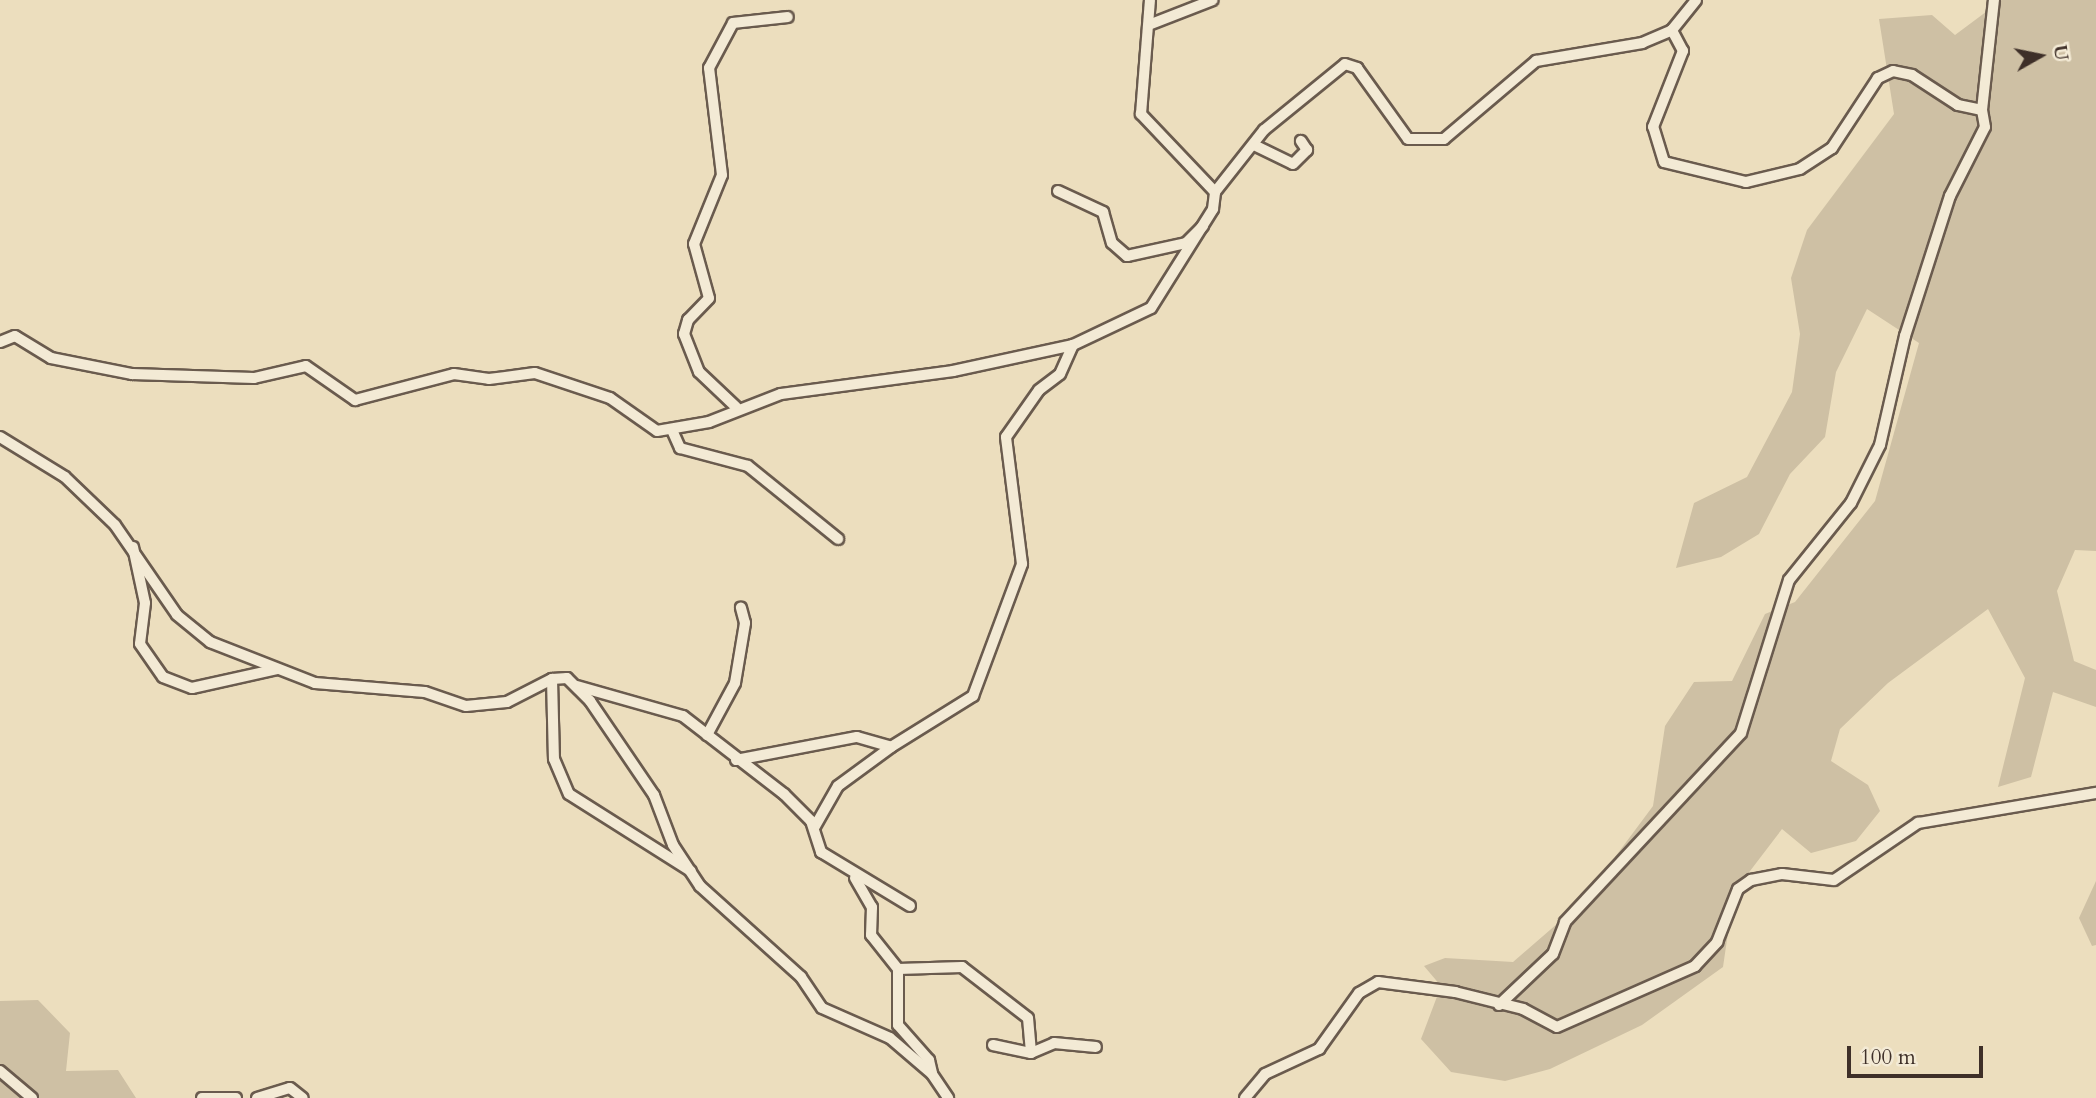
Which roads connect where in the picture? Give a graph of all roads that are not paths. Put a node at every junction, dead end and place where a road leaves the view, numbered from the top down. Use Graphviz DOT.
graph roads {
  1 [pos="1150,0"];
  2 [pos="1213,0"];
  3 [pos="1708,0"];
  4 [pos="1994,0"];
  5 [pos="1694,4"];
  6 [pos="788,17"];
  7 [pos="1151,24"];
  8 [pos="1672,30"];
  9 [pos="1982,110"];
  10 [pos="1301,141"];
  11 [pos="1254,145"];
  12 [pos="1058,191"];
  13 [pos="1215,192"];
  14 [pos="1211,218"];
  15 [pos="0,342"];
  16 [pos="1073,345"];
  17 [pos="736,407"];
  18 [pos="672,430"];
  19 [pos="0,437"];
  20 [pos="838,539"];
  21 [pos="132,547"];
  22 [pos="741,608"];
  23 [pos="277,669"];
  24 [pos="552,678"];
  25 [pos="577,686"];
  26 [pos="707,736"];
  27 [pos="891,747"];
  28 [pos="736,760"];
  29 [pos="2096,793"];
  30 [pos="814,828"];
  31 [pos="691,872"];
  32 [pos="855,878"];
  33 [pos="910,906"];
  34 [pos="898,969"];
  35 [pos="1499,1005"];
  36 [pos="993,1045"];
  37 [pos="1096,1047"];
  38 [pos="1031,1053"];
  39 [pos="0,1072"];
  40 [pos="932,1074"];
  41 [pos="32,1098"];
  42 [pos="202,1098"];
  43 [pos="236,1098"];
  44 [pos="257,1098"];
  45 [pos="303,1098"];
  46 [pos="948,1098"];
  47 [pos="1245,1098"];
  1 -- 7 [label="street"];
  2 -- 7 [label="street"];
  3 -- 5 [label="street"];
  4 -- 9 [label="street"];
  5 -- 8 [label="street"];
  6 -- 17 [label="street"];
  7 -- 13 [label="street"];
  8 -- 9 [label="street"];
  8 -- 11 [label="street"];
  9 -- 35 [label="street"];
  10 -- 11 [label="street"];
  11 -- 13 [label="street"];
  12 -- 14 [label="street"];
  13 -- 14 [label="street"];
  14 -- 16 [label="street"];
  15 -- 18 [label="street"];
  16 -- 17 [label="street"];
  16 -- 27 [label="street"];
  17 -- 18 [label="street"];
  18 -- 20 [label="street"];
  19 -- 21 [label="street"];
  21 -- 23 [label="street"];
  21 -- 23 [label="street"];
  22 -- 26 [label="street"];
  23 -- 24 [label="street"];
  24 -- 25 [label="street"];
  24 -- 31 [label="street"];
  25 -- 26 [label="street"];
  25 -- 31 [label="street"];
  26 -- 28 [label="street"];
  27 -- 28 [label="street"];
  27 -- 30 [label="street"];
  28 -- 30 [label="street"];
  29 -- 35 [label="street"];
  30 -- 32 [label="street"];
  31 -- 40 [label="street"];
  32 -- 33 [label="street"];
  32 -- 34 [label="street"];
  34 -- 38 [label="street"];
  34 -- 40 [label="street"];
  35 -- 47 [label="street"];
  36 -- 38 [label="street"];
  37 -- 38 [label="street"];
  39 -- 41 [label="street"];
  40 -- 46 [label="street"];
  42 -- 43 [label="street"];
  44 -- 45 [label="street"];
}
